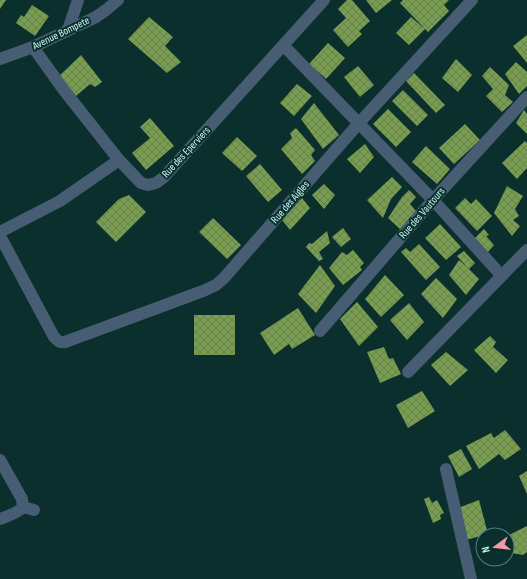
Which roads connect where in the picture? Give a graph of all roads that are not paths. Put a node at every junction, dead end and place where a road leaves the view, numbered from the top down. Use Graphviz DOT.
graph roads {
  1 [pos="78,0"];
  2 [pos="118,0"];
  3 [pos="324,0"];
  4 [pos="472,0"];
  5 [pos="68,30"];
  6 [pos="283,45"];
  7 [pos="33,47"];
  8 [pos="0,58"];
  9 [pos="527,97"];
  10 [pos="359,123"];
  11 [pos="120,160"];
  12 [pos="433,200"];
  13 [pos="0,232"];
  14 [pos="0,236"];
  15 [pos="527,250"];
  16 [pos="501,275"];
  17 [pos="320,331"];
  18 [pos="408,372"];
  19 [pos="0,460"];
  20 [pos="446,469"];
  21 [pos="0,519"];
  22 [pos="470,579"];
  1 -- 5 [label="street"];
  2 -- 5 [label="street, Avenue Bompete"];
  3 -- 6 [label="street, Rue des Eperviers"];
  4 -- 10 [label="street, Rue des Aigles"];
  5 -- 7 [label="street, Avenue Bompete"];
  6 -- 10 [label="street"];
  6 -- 11 [label="street, Rue des Eperviers"];
  7 -- 8 [label="street, Avenue Bompete"];
  7 -- 11 [label="street, Rue des Eperviers"];
  9 -- 12 [label="street, Rue des Vautours"];
  10 -- 12 [label="street"];
  10 -- 14 [label="street, Rue des Aigles"];
  11 -- 13 [label="street"];
  12 -- 16 [label="street"];
  12 -- 17 [label="street, Rue des Vautours"];
  15 -- 16 [label="street"];
  16 -- 18 [label="street"];
  19 -- 21 [label="street"];
  20 -- 22 [label="street"];
}
